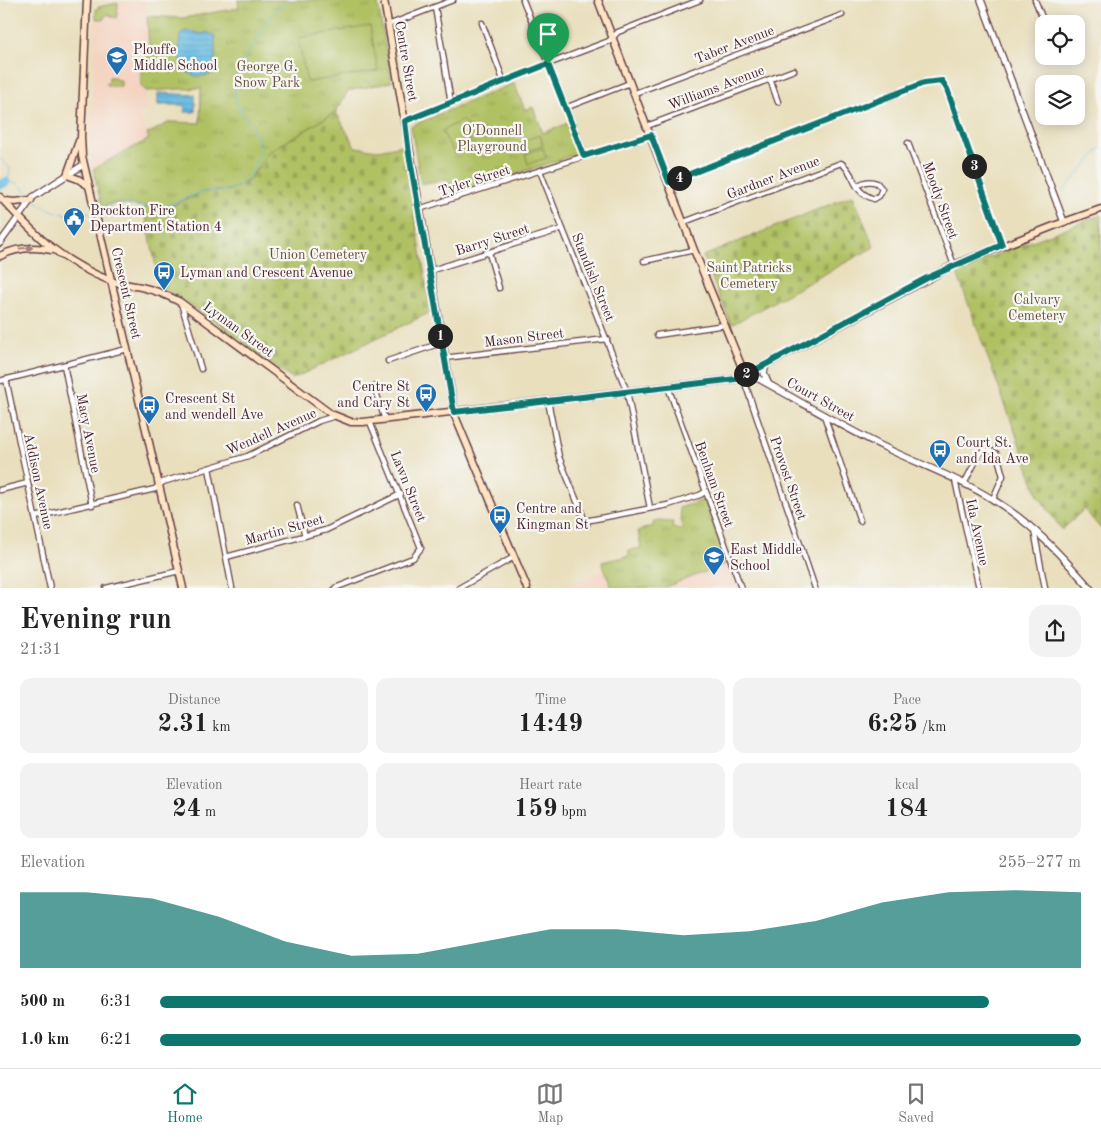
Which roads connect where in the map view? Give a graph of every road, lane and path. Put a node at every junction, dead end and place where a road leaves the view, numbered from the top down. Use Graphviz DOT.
graph roads {
  1 [pos="87,0"];
  2 [pos="384,0"];
  3 [pos="453,0"];
  4 [pos="522,0"];
  5 [pos="598,0"];
  6 [pos="700,0"];
  7 [pos="981,0"];
  8 [pos="1035,0"];
  9 [pos="435,7"];
  10 [pos="842,15"];
  11 [pos="1041,15"];
  12 [pos="482,23"];
  13 [pos="388,24"];
  14 [pos="613,37"];
  15 [pos="548,64"];
  16 [pos="794,70"];
  17 [pos="770,79"];
  18 [pos="504,82"];
  19 [pos="630,82"];
  20 [pos="635,93"];
  21 [pos="778,102"];
  22 [pos="450,103"];
  23 [pos="565,108"];
  24 [pos="405,121"];
  25 [pos="647,126"];
  26 [pos="651,135"];
  27 [pos="80,137"];
  28 [pos="908,142"];
  29 [pos="584,156"];
  30 [pos="83,165"];
  31 [pos="540,171"];
  32 [pos="67,175"];
  33 [pos="669,182"];
  34 [pos="89,186"];
  35 [pos="857,187"];
  36 [pos="2,199"];
  37 [pos="31,200"];
  38 [pos="419,209"];
  39 [pos="1101,209"];
  40 [pos="18,217"];
  41 [pos="684,222"];
  42 [pos="1064,222"];
  43 [pos="562,229"];
  44 [pos="0,243"];
  45 [pos="1002,245"];
  46 [pos="53,250"];
  47 [pos="694,250"];
  48 [pos="489,253"];
  49 [pos="0,256"];
  50 [pos="644,261"];
  51 [pos="954,265"];
  52 [pos="429,271"];
  53 [pos="111,280"];
  54 [pos="499,288"];
  55 [pos="180,302"];
  56 [pos="725,326"];
  57 [pos="657,335"];
  58 [pos="607,339"];
  59 [pos="441,343"];
  60 [pos="127,349"];
  61 [pos="444,358"];
  62 [pos="388,361"];
  63 [pos="766,364"];
  64 [pos="64,365"];
  65 [pos="201,369"];
  66 [pos="745,375"];
  67 [pos="6,379"];
  68 [pos="0,381"];
  69 [pos="768,383"];
  70 [pos="374,386"];
  71 [pos="668,387"];
  72 [pos="626,392"];
  73 [pos="548,401"];
  74 [pos="454,412"];
  75 [pos="824,415"];
  76 [pos="335,416"];
  77 [pos="384,420"];
  78 [pos="370,422"];
  79 [pos="209,468"];
  80 [pos="955,480"];
  81 [pos="28,483"];
  82 [pos="964,484"];
  83 [pos="159,485"];
  84 [pos="0,490"];
  85 [pos="705,492"];
  86 [pos="401,494"];
  87 [pos="993,499"];
  88 [pos="92,505"];
  89 [pos="297,505"];
  90 [pos="650,508"];
  91 [pos="35,517"];
  92 [pos="860,521"];
  93 [pos="1034,530"];
  94 [pos="305,536"];
  95 [pos="226,557"];
  96 [pos="514,557"];
  97 [pos="179,572"];
  98 [pos="50,588"];
  99 [pos="106,588"];
  100 [pos="183,588"];
  101 [pos="232,588"];
  102 [pos="335,588"];
  103 [pos="459,588"];
  104 [pos="527,588"];
  105 [pos="741,588"];
  106 [pos="815,588"];
  107 [pos="979,588"];
  108 [pos="1045,588"];
  109 [pos="1090,588"];
  1 -- 27 [label="main road, Crescent Street"];
  2 -- 13 [label="main road, Centre Street"];
  3 -- 9 [label="street"];
  4 -- 15 [label="street"];
  5 -- 14 [label="main road"];
  6 -- 14 [label="street"];
  7 -- 42 [label="street"];
  8 -- 11 [label="street"];
  9 -- 13 [label="street"];
  9 -- 22 [label="street"];
  10 -- 20 [label="street, Taber Avenue"];
  12 -- 18 [label="street"];
  13 -- 24 [label="main road, Centre Street"];
  14 -- 15 [label="street"];
  14 -- 19 [label="main road"];
  15 -- 18 [label="street"];
  15 -- 23 [label="street"];
  16 -- 17 [label="street, Williams Avenue"];
  17 -- 21 [label="street"];
  17 -- 25 [label="street, Williams Avenue"];
  18 -- 22 [label="street"];
  19 -- 20 [label="main road"];
  19 -- 23 [label="street"];
  20 -- 25 [label="main road"];
  22 -- 24 [label="street"];
  23 -- 29 [label="street"];
  24 -- 38 [label="main road, Centre Street"];
  25 -- 26 [label="main road"];
  26 -- 29 [label="street, Tyler Street"];
  26 -- 33 [label="main road"];
  27 -- 30 [label="main road, Crescent Street"];
  27 -- 32 [label="main road"];
  28 -- 51 [label="street, Moody Street"];
  29 -- 31 [label="street, Tyler Street"];
  30 -- 32 [label="street"];
  30 -- 34 [label="main road, Crescent Street"];
  31 -- 38 [label="street, Tyler Street"];
  31 -- 43 [label="street, Standish Street"];
  32 -- 34 [label="main road"];
  32 -- 37 [label="street"];
  33 -- 41 [label="main road"];
  33 -- 45 [label="street"];
  34 -- 53 [label="main road, Crescent Street"];
  35 -- 35 [label="street"];
  35 -- 41 [label="street, Gardner Avenue"];
  36 -- 37 [label="main road"];
  36 -- 40 [label="main road, Lyman Street"];
  37 -- 40 [label="street"];
  38 -- 52 [label="main road, Centre Street"];
  39 -- 42 [label="main road, Lyman Street"];
  40 -- 44 [label="street"];
  40 -- 46 [label="main road, Lyman Street"];
  41 -- 47 [label="main road"];
  42 -- 45 [label="main road, Lyman Street"];
  43 -- 48 [label="street, Barry Street"];
  43 -- 58 [label="street, Standish Street"];
  45 -- 51 [label="main road, Lyman Street"];
  49 -- 46 [label="main road, one-way"];
  46 -- 53 [label="main road, Lyman Street"];
  47 -- 50 [label="street"];
  47 -- 56 [label="main road"];
  48 -- 52 [label="street, Barry Street"];
  48 -- 54 [label="street"];
  51 -- 63 [label="main road, Lyman Street"];
  52 -- 59 [label="main road, Centre Street"];
  53 -- 55 [label="main road, Lyman Street"];
  53 -- 60 [label="main road, Crescent Street"];
  55 -- 65 [label="street"];
  55 -- 76 [label="main road, Lyman Street"];
  56 -- 57 [label="street"];
  56 -- 66 [label="main road"];
  58 -- 61 [label="street, Mason Street"];
  58 -- 72 [label="street, Standish Street"];
  59 -- 61 [label="main road, Centre Street"];
  59 -- 62 [label="street"];
  60 -- 64 [label="street"];
  60 -- 83 [label="main road, Crescent Street"];
  61 -- 74 [label="main road, Centre Street"];
  63 -- 66 [label="main road, Lyman Street"];
  63 -- 69 [label="street"];
  64 -- 67 [label="street"];
  64 -- 88 [label="street, Macy Avenue"];
  66 -- 69 [label="street, Court Street"];
  66 -- 71 [label="main road, Lyman Street"];
  66 -- 106 [label="street, Provost Street"];
  67 -- 68 [label="street"];
  67 -- 81 [label="street, Addison Avenue"];
  69 -- 75 [label="street, Court Street"];
  70 -- 77 [label="street"];
  71 -- 72 [label="main road, Lyman Street"];
  71 -- 85 [label="street, Benham Street"];
  72 -- 73 [label="main road, Lyman Street"];
  72 -- 90 [label="street, Standish Street"];
  73 -- 74 [label="main road, Lyman Street"];
  73 -- 90 [label="street"];
  74 -- 77 [label="main road, Lyman Street"];
  74 -- 96 [label="main road, Centre Street"];
  75 -- 80 [label="street, Court Street"];
  75 -- 92 [label="street"];
  76 -- 78 [label="main road, Lyman Street"];
  76 -- 79 [label="street, Wendell Avenue"];
  77 -- 78 [label="main road, Lyman Street"];
  78 -- 86 [label="street, Lawn Street"];
  79 -- 83 [label="street, Wendell Avenue"];
  79 -- 95 [label="street"];
  80 -- 82 [label="street, Court Street"];
  80 -- 107 [label="street, Ida Avenue"];
  81 -- 84 [label="street"];
  81 -- 91 [label="street, Addison Avenue"];
  82 -- 87 [label="street, Court Street"];
  82 -- 87 [label="street"];
  83 -- 88 [label="street, Wendell Avenue"];
  83 -- 97 [label="main road, Crescent Street"];
  85 -- 90 [label="street"];
  85 -- 105 [label="street, Benham Street"];
  86 -- 94 [label="street, Martin Street"];
  86 -- 102 [label="street, Lawn Street"];
  87 -- 93 [label="street, Court Street"];
  88 -- 91 [label="street, Wendell Avenue"];
  89 -- 94 [label="street"];
  91 -- 98 [label="street, Addison Avenue"];
  93 -- 108 [label="street"];
  93 -- 109 [label="street, Court Street"];
  94 -- 95 [label="street, Martin Street"];
  95 -- 101 [label="street"];
  96 -- 103 [label="street"];
  96 -- 104 [label="main road, Centre Street"];
  97 -- 99 [label="street"];
  97 -- 100 [label="main road, Crescent Street"];
}
